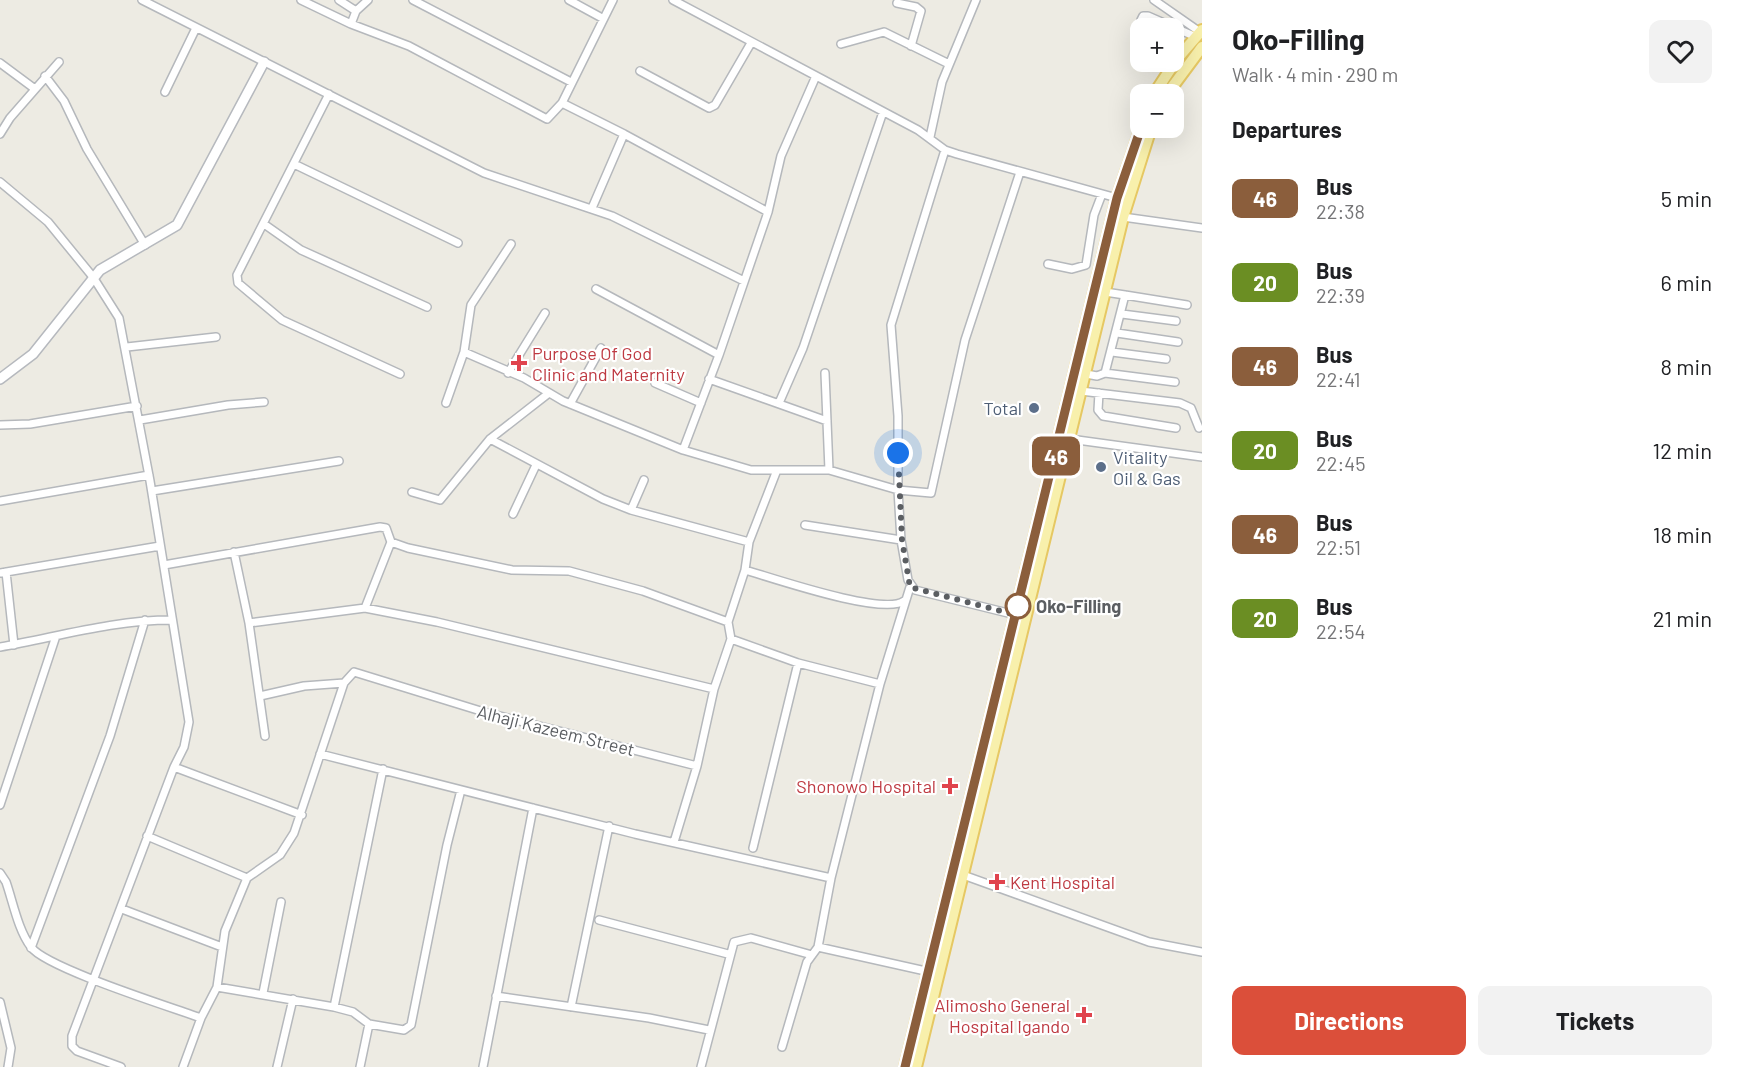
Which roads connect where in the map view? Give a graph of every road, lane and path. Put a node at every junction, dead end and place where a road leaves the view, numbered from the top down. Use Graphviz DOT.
graph roads {
  1 [pos="142,0"];
  2 [pos="301,0"];
  3 [pos="339,0"];
  4 [pos="368,0"];
  5 [pos="413,0"];
  6 [pos="569,0"];
  7 [pos="613,0"];
  8 [pos="673,0"];
  9 [pos="976,0"];
  10 [pos="1154,0"];
  11 [pos="897,3"];
  12 [pos="356,11"];
  13 [pos="602,18"];
  14 [pos="351,24"];
  15 [pos="196,28"];
  16 [pos="1184,28"];
  17 [pos="1199,33"];
  18 [pos="751,44"];
  19 [pos="841,44"];
  20 [pos="911,46"];
  21 [pos="1202,47"];
  22 [pos="1184,48"];
  23 [pos="59,62"];
  24 [pos="264,62"];
  25 [pos="0,63"];
  26 [pos="949,64"];
  27 [pos="640,71"];
  28 [pos="45,76"];
  29 [pos="816,76"];
  30 [pos="571,82"];
  31 [pos="1174,84"];
  32 [pos="35,89"];
  33 [pos="165,92"];
  34 [pos="329,94"];
  35 [pos="562,103"];
  36 [pos="883,111"];
  37 [pos="0,134"];
  38 [pos="624,134"];
  39 [pos="930,137"];
  40 [pos="1138,138"];
  41 [pos="1148,138"];
  42 [pos="945,150"];
  43 [pos="294,164"];
  44 [pos="1020,172"];
  45 [pos="0,182"];
  46 [pos="1102,194"];
  47 [pos="1117,198"];
  48 [pos="592,208"];
  49 [pos="768,212"];
  50 [pos="1123,217"];
  51 [pos="264,224"];
  52 [pos="1202,228"];
  53 [pos="458,243"];
  54 [pos="511,244"];
  55 [pos="145,245"];
  56 [pos="1048,264"];
  57 [pos="93,277"];
  58 [pos="744,281"];
  59 [pos="596,289"];
  60 [pos="1105,292"];
  61 [pos="1125,296"];
  62 [pos="1187,305"];
  63 [pos="427,307"];
  64 [pos="545,313"];
  65 [pos="1122,314"];
  66 [pos="1176,321"];
  67 [pos="1117,333"];
  68 [pos="216,337"];
  69 [pos="1178,342"];
  70 [pos="127,347"];
  71 [pos="601,348"];
  72 [pos="464,352"];
  73 [pos="1112,352"];
  74 [pos="719,355"];
  75 [pos="1166,359"];
  76 [pos="508,373"];
  77 [pos="1106,373"];
  78 [pos="400,374"];
  79 [pos="825,374"];
  80 [pos="1086,374"];
  81 [pos="1,377"];
  82 [pos="709,379"];
  83 [pos="1175,382"];
  84 [pos="655,383"];
  85 [pos="1081,392"];
  86 [pos="549,393"];
  87 [pos="1099,393"];
  88 [pos="264,402"];
  89 [pos="446,403"];
  90 [pos="701,403"];
  91 [pos="779,403"];
  92 [pos="570,404"];
  93 [pos="137,406"];
  94 [pos="140,420"];
  95 [pos="827,422"];
  96 [pos="0,425"];
  97 [pos="1176,428"];
  98 [pos="1199,428"];
  99 [pos="490,439"];
  100 [pos="1070,439"];
  101 [pos="682,450"];
  102 [pos="1202,457"];
  103 [pos="339,461"];
  104 [pos="536,465"];
  105 [pos="777,470"];
  106 [pos="829,470"];
  107 [pos="149,476"];
  108 [pos="644,480"];
  109 [pos="897,490"];
  110 [pos="152,491"];
  111 [pos="412,492"];
  112 [pos="0,501"];
  113 [pos="631,510"];
  114 [pos="513,514"];
  115 [pos="806,525"];
  116 [pos="902,540"];
  117 [pos="391,542"];
  118 [pos="749,542"];
  119 [pos="160,546"];
  120 [pos="234,552"];
  121 [pos="164,565"];
  122 [pos="745,570"];
  123 [pos="3,573"];
  124 [pos="910,587"];
  125 [pos="904,601"];
  126 [pos="365,608"];
  127 [pos="1016,615"];
  128 [pos="145,620"];
  129 [pos="172,620"];
  130 [pos="728,622"];
  131 [pos="249,623"];
  132 [pos="56,636"];
  133 [pos="731,639"];
  134 [pos="14,645"];
  135 [pos="0,647"];
  136 [pos="798,663"];
  137 [pos="344,683"];
  138 [pos="880,684"];
  139 [pos="714,689"];
  140 [pos="260,696"];
  141 [pos="265,736"];
  142 [pos="320,754"];
  143 [pos="696,766"];
  144 [pos="174,767"];
  145 [pos="383,769"];
  146 [pos="461,789"];
  147 [pos="0,805"];
  148 [pos="533,808"];
  149 [pos="302,815"];
  150 [pos="609,826"];
  151 [pos="147,836"];
  152 [pos="674,842"];
  153 [pos="753,848"];
  154 [pos="0,873"];
  155 [pos="963,875"];
  156 [pos="247,878"];
  157 [pos="831,878"];
  158 [pos="281,902"];
  159 [pos="122,909"];
  160 [pos="599,920"];
  161 [pos="818,946"];
  162 [pos="222,947"];
  163 [pos="31,948"];
  164 [pos="1202,952"];
  165 [pos="728,954"];
  166 [pos="812,955"];
  167 [pos="930,972"];
  168 [pos="95,980"];
  169 [pos="217,987"];
  170 [pos="263,993"];
  171 [pos="496,996"];
  172 [pos="292,999"];
  173 [pos="0,1002"];
  174 [pos="334,1007"];
  175 [pos="572,1007"];
  176 [pos="201,1018"];
  177 [pos="369,1024"];
  178 [pos="709,1030"];
  179 [pos="0,1035"];
  180 [pos="9,1038"];
  181 [pos="782,1047"];
  182 [pos="4,1066"];
  183 [pos="121,1067"];
  184 [pos="183,1067"];
  185 [pos="277,1067"];
  186 [pos="360,1067"];
  187 [pos="483,1067"];
  188 [pos="701,1067"];
  189 [pos="905,1067"];
  190 [pos="916,1067"];
  1 -- 15 [label="street"];
  2 -- 14 [label="street"];
  3 -- 12 [label="street"];
  4 -- 12 [label="street"];
  5 -- 30 [label="street"];
  6 -- 13 [label="street"];
  7 -- 13 [label="street"];
  8 -- 18 [label="street"];
  9 -- 26 [label="street"];
  10 -- 17 [label="street"];
  11 -- 20 [label="street"];
  12 -- 14 [label="street"];
  13 -- 30 [label="street"];
  14 -- 35 [label="street"];
  15 -- 24 [label="street"];
  15 -- 33 [label="street"];
  16 -- 17 [label="street"];
  17 -- 22 [label="main road"];
  18 -- 27 [label="street"];
  18 -- 29 [label="street"];
  19 -- 20 [label="street"];
  20 -- 26 [label="street"];
  21 -- 31 [label="main road"];
  23 -- 28 [label="street"];
  24 -- 34 [label="street"];
  24 -- 55 [label="street"];
  25 -- 32 [label="street"];
  26 -- 39 [label="street"];
  28 -- 32 [label="street"];
  28 -- 55 [label="street"];
  29 -- 36 [label="street"];
  29 -- 49 [label="street"];
  30 -- 35 [label="street"];
  32 -- 37 [label="street"];
  34 -- 43 [label="street"];
  34 -- 48 [label="street"];
  35 -- 38 [label="street"];
  36 -- 39 [label="street"];
  36 -- 91 [label="street"];
  38 -- 48 [label="street"];
  38 -- 49 [label="street"];
  39 -- 42 [label="street"];
  40 -- 47 [label="main road"];
  41 -- 50 [label="main road"];
  42 -- 44 [label="street"];
  42 -- 109 [label="street"];
  43 -- 51 [label="street"];
  43 -- 53 [label="street"];
  44 -- 46 [label="street"];
  44 -- 109 [label="street"];
  45 -- 57 [label="street"];
  46 -- 47 [label="street"];
  46 -- 56 [label="street"];
  47 -- 127 [label="main road"];
  48 -- 58 [label="street"];
  49 -- 58 [label="street"];
  50 -- 52 [label="street"];
  50 -- 60 [label="main road"];
  51 -- 63 [label="street"];
  51 -- 78 [label="street"];
  54 -- 72 [label="street"];
  55 -- 57 [label="street"];
  57 -- 70 [label="street"];
  57 -- 81 [label="street"];
  58 -- 74 [label="street"];
  59 -- 74 [label="street"];
  60 -- 61 [label="street"];
  60 -- 80 [label="main road"];
  61 -- 62 [label="street"];
  61 -- 65 [label="street"];
  64 -- 76 [label="street"];
  65 -- 66 [label="street"];
  65 -- 67 [label="street"];
  67 -- 69 [label="street"];
  67 -- 73 [label="street"];
  68 -- 70 [label="street"];
  70 -- 93 [label="street"];
  71 -- 92 [label="street"];
  72 -- 76 [label="street"];
  72 -- 89 [label="street"];
  73 -- 75 [label="street"];
  73 -- 77 [label="street"];
  74 -- 82 [label="street"];
  76 -- 86 [label="street"];
  77 -- 80 [label="street"];
  77 -- 83 [label="street"];
  79 -- 95 [label="street"];
  80 -- 85 [label="main road"];
  82 -- 90 [label="street"];
  82 -- 91 [label="street"];
  84 -- 90 [label="street"];
  85 -- 87 [label="street"];
  85 -- 100 [label="main road"];
  86 -- 92 [label="street"];
  86 -- 99 [label="street"];
  87 -- 97 [label="street"];
  87 -- 98 [label="street"];
  88 -- 94 [label="street"];
  90 -- 101 [label="street"];
  91 -- 95 [label="street"];
  92 -- 101 [label="street"];
  93 -- 94 [label="street"];
  93 -- 96 [label="street"];
  94 -- 107 [label="street"];
  95 -- 106 [label="street"];
  99 -- 104 [label="street"];
  99 -- 111 [label="street"];
  100 -- 102 [label="street"];
  100 -- 155 [label="main road"];
  101 -- 105 [label="street"];
  103 -- 110 [label="street"];
  104 -- 113 [label="street"];
  104 -- 114 [label="street"];
  105 -- 106 [label="street"];
  105 -- 118 [label="street"];
  106 -- 109 [label="street"];
  107 -- 110 [label="street"];
  107 -- 112 [label="street"];
  108 -- 113 [label="street"];
  109 -- 116 [label="street"];
  110 -- 119 [label="street"];
  113 -- 118 [label="street"];
  115 -- 116 [label="street"];
  116 -- 124 [label="street"];
  117 -- 120 [label="street"];
  117 -- 126 [label="street"];
  117 -- 130 [label="street"];
  118 -- 122 [label="street"];
  119 -- 121 [label="street"];
  119 -- 123 [label="street"];
  120 -- 121 [label="street"];
  120 -- 131 [label="street"];
  121 -- 129 [label="street"];
  122 -- 125 [label="street"];
  122 -- 130 [label="street"];
  123 -- 134 [label="street"];
  124 -- 125 [label="street"];
  124 -- 127 [label="street"];
  125 -- 138 [label="street"];
  126 -- 131 [label="street"];
  126 -- 139 [label="street"];
  127 -- 167 [label="main road"];
  128 -- 129 [label="street"];
  128 -- 132 [label="street"];
  128 -- 163 [label="street"];
  129 -- 144 [label="street"];
  130 -- 133 [label="street"];
  131 -- 140 [label="street"];
  132 -- 134 [label="street"];
  132 -- 147 [label="street"];
  133 -- 136 [label="street"];
  133 -- 139 [label="street"];
  134 -- 135 [label="street"];
  136 -- 138 [label="street"];
  136 -- 153 [label="street"];
  137 -- 140 [label="street"];
  137 -- 142 [label="street"];
  137 -- 143 [label="street, Alhaji Kazeem Street"];
  138 -- 157 [label="street"];
  139 -- 143 [label="street"];
  140 -- 141 [label="street"];
  142 -- 145 [label="street"];
  142 -- 149 [label="street"];
  143 -- 152 [label="street"];
  144 -- 149 [label="street"];
  144 -- 151 [label="street"];
  145 -- 146 [label="street"];
  145 -- 174 [label="street"];
  146 -- 148 [label="street"];
  146 -- 177 [label="street"];
  148 -- 150 [label="street"];
  148 -- 171 [label="street"];
  149 -- 156 [label="street"];
  150 -- 152 [label="street"];
  150 -- 175 [label="street"];
  151 -- 156 [label="street"];
  151 -- 159 [label="street"];
  152 -- 157 [label="street"];
  154 -- 163 [label="street"];
  155 -- 164 [label="street"];
  155 -- 190 [label="main road"];
  156 -- 162 [label="street"];
  157 -- 161 [label="street"];
  158 -- 170 [label="street"];
  159 -- 162 [label="street"];
  159 -- 168 [label="street"];
  160 -- 165 [label="street"];
  161 -- 166 [label="street"];
  161 -- 167 [label="street"];
  162 -- 169 [label="street"];
  163 -- 168 [label="street"];
  165 -- 166 [label="street"];
  165 -- 178 [label="street"];
  166 -- 181 [label="street"];
  167 -- 189 [label="main road"];
  168 -- 176 [label="street"];
  168 -- 183 [label="street"];
  169 -- 170 [label="street"];
  169 -- 176 [label="street"];
  170 -- 172 [label="street"];
  171 -- 175 [label="street"];
  171 -- 187 [label="street"];
  172 -- 174 [label="street"];
  172 -- 185 [label="street"];
  173 -- 180 [label="street"];
  174 -- 177 [label="street"];
  175 -- 178 [label="street"];
  176 -- 184 [label="street"];
  177 -- 186 [label="street"];
  178 -- 188 [label="street"];
  179 -- 180 [label="street"];
  180 -- 182 [label="street"];
}
